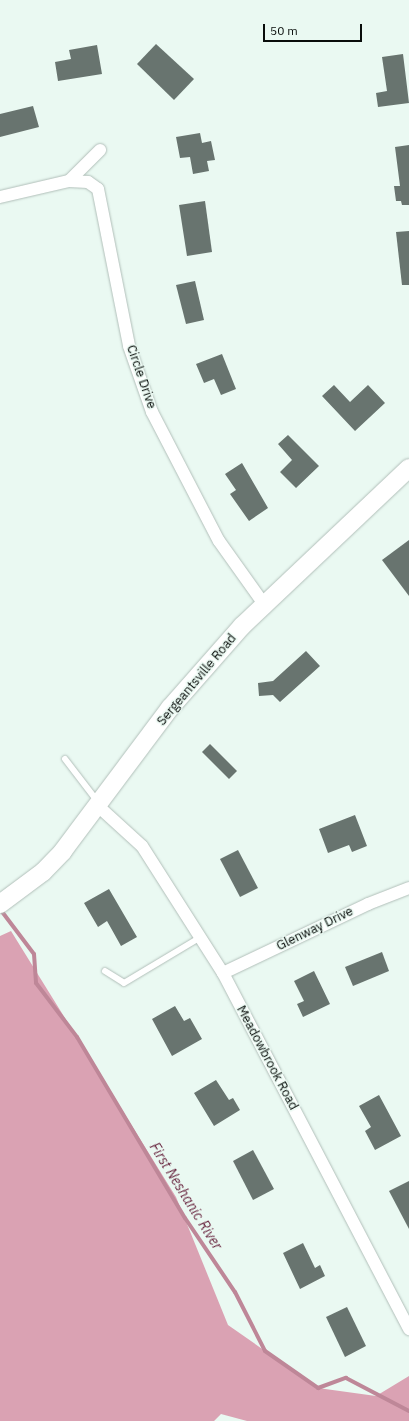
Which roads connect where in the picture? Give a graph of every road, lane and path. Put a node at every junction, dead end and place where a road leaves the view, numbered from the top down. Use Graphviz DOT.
graph roads {
  1 [pos="100,150"];
  2 [pos="69,181"];
  3 [pos="0,197"];
  4 [pos="409,468"];
  5 [pos="264,604"];
  6 [pos="65,758"];
  7 [pos="99,805"];
  8 [pos="409,888"];
  9 [pos="0,904"];
  10 [pos="201,937"];
  11 [pos="105,971"];
  12 [pos="223,973"];
  13 [pos="409,1329"];
  1 -- 2 [label="street"];
  2 -- 3 [label="street, Circle Drive"];
  2 -- 5 [label="street, Circle Drive"];
  4 -- 5 [label="main road, Sergeantsville Road"];
  5 -- 7 [label="main road, Sergeantsville Road"];
  6 -- 7 [label="lane"];
  7 -- 9 [label="main road, Sergeantsville Road"];
  7 -- 10 [label="street, Meadowbrook Road"];
  8 -- 12 [label="street, Glenway Drive"];
  10 -- 11 [label="lane"];
  10 -- 12 [label="street, Meadowbrook Road"];
  12 -- 13 [label="street, Meadowbrook Road"];
}
